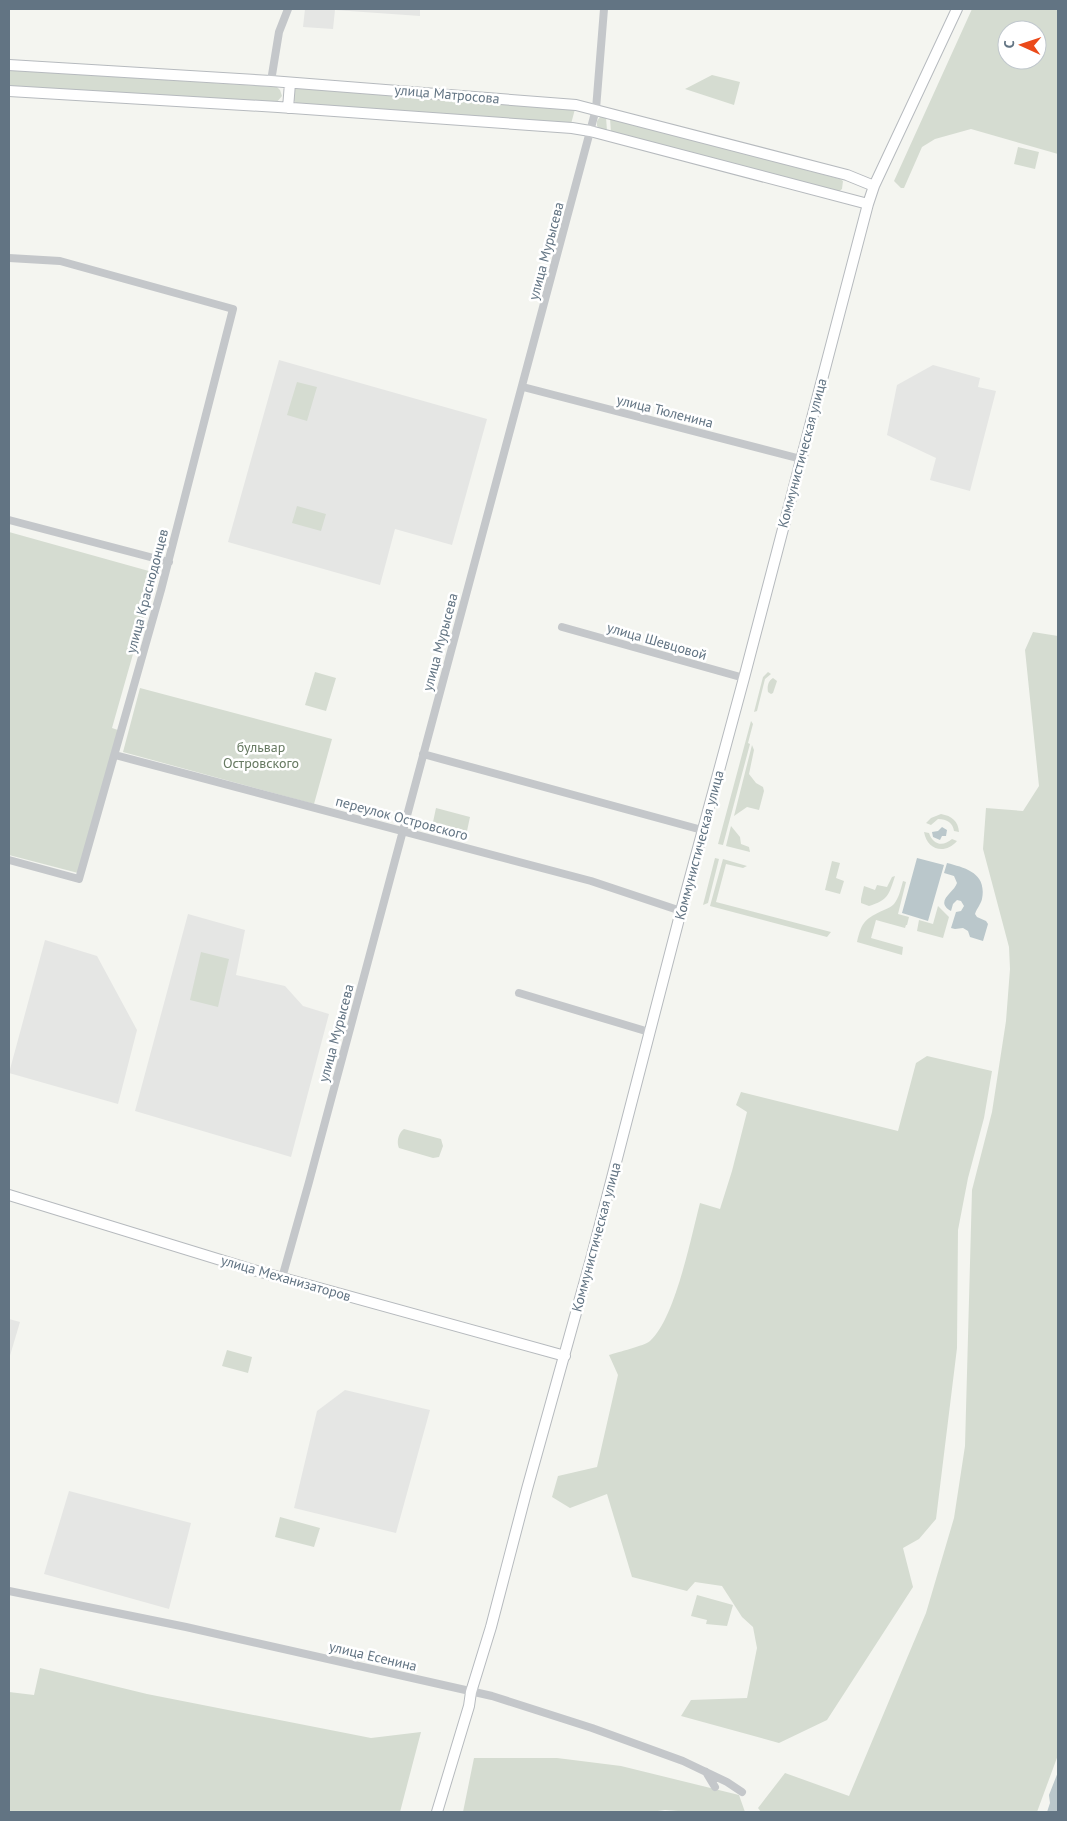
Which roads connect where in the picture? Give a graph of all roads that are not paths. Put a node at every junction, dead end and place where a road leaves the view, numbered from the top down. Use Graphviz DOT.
graph roads {
  1 [pos="288,9"];
  2 [pos="604,9"];
  3 [pos="957,9"];
  4 [pos="9,65"];
  5 [pos="271,81"];
  6 [pos="290,83"];
  7 [pos="9,91"];
  8 [pos="288,108"];
  9 [pos="596,109"];
  10 [pos="590,131"];
  11 [pos="874,186"];
  12 [pos="868,204"];
  13 [pos="9,258"];
  14 [pos="522,387"];
  15 [pos="801,459"];
  16 [pos="9,520"];
  17 [pos="168,562"];
  18 [pos="562,626"];
  19 [pos="744,678"];
  20 [pos="423,754"];
  21 [pos="115,755"];
  22 [pos="702,830"];
  23 [pos="402,832"];
  24 [pos="9,860"];
  25 [pos="681,911"];
  26 [pos="520,993"];
  27 [pos="649,1032"];
  28 [pos="9,1195"];
  29 [pos="282,1278"];
  30 [pos="565,1356"];
  31 [pos="9,1591"];
  32 [pos="471,1692"];
  33 [pos="706,1772"];
  34 [pos="714,1787"];
  35 [pos="742,1792"];
  36 [pos="437,1812"];
  1 -- 5 [label="street"];
  2 -- 9 [label="street, улица Мурысева"];
  3 -- 11 [label="main road, Коммунистическая улица"];
  4 -- 5 [label="main road, улица Матросова"];
  5 -- 6 [label="main road, улица Матросова"];
  6 -- 8 [label="main road"];
  6 -- 9 [label="main road, улица Матросова"];
  7 -- 8 [label="main road, улица Матросова"];
  8 -- 10 [label="main road, улица Матросова"];
  9 -- 10 [label="street, улица Мурысева"];
  9 -- 11 [label="main road, улица Матросова"];
  10 -- 12 [label="main road, улица Матросова"];
  10 -- 14 [label="street, улица Мурысева"];
  11 -- 12 [label="main road, Коммунистическая улица"];
  12 -- 15 [label="main road, Коммунистическая улица"];
  13 -- 17 [label="street, улица Краснодонцев"];
  14 -- 15 [label="street, улица Тюленина"];
  14 -- 20 [label="street, улица Мурысева"];
  15 -- 19 [label="main road, Коммунистическая улица"];
  16 -- 17 [label="street"];
  17 -- 21 [label="street, улица Краснодонцев"];
  18 -- 19 [label="street, улица Шевцовой"];
  19 -- 22 [label="main road, Коммунистическая улица"];
  20 -- 22 [label="street"];
  20 -- 23 [label="street, улица Мурысева"];
  21 -- 23 [label="street, переулок Островского"];
  21 -- 24 [label="street, улица Краснодонцев"];
  22 -- 25 [label="main road, Коммунистическая улица"];
  23 -- 25 [label="street, переулок Островского"];
  23 -- 29 [label="street, улица Мурысева"];
  25 -- 27 [label="main road, Коммунистическая улица"];
  26 -- 27 [label="street"];
  27 -- 30 [label="main road, Коммунистическая улица"];
  28 -- 29 [label="main road, улица Механизаторов"];
  29 -- 30 [label="main road, улица Механизаторов"];
  30 -- 32 [label="main road, Коммунистическая улица"];
  31 -- 32 [label="street, улица Есенина"];
  32 -- 33 [label="street, улица Есенина"];
  32 -- 36 [label="main road, Коммунистическая улица"];
  33 -- 34 [label="street"];
  33 -- 35 [label="street, улица Есенина"];
}
